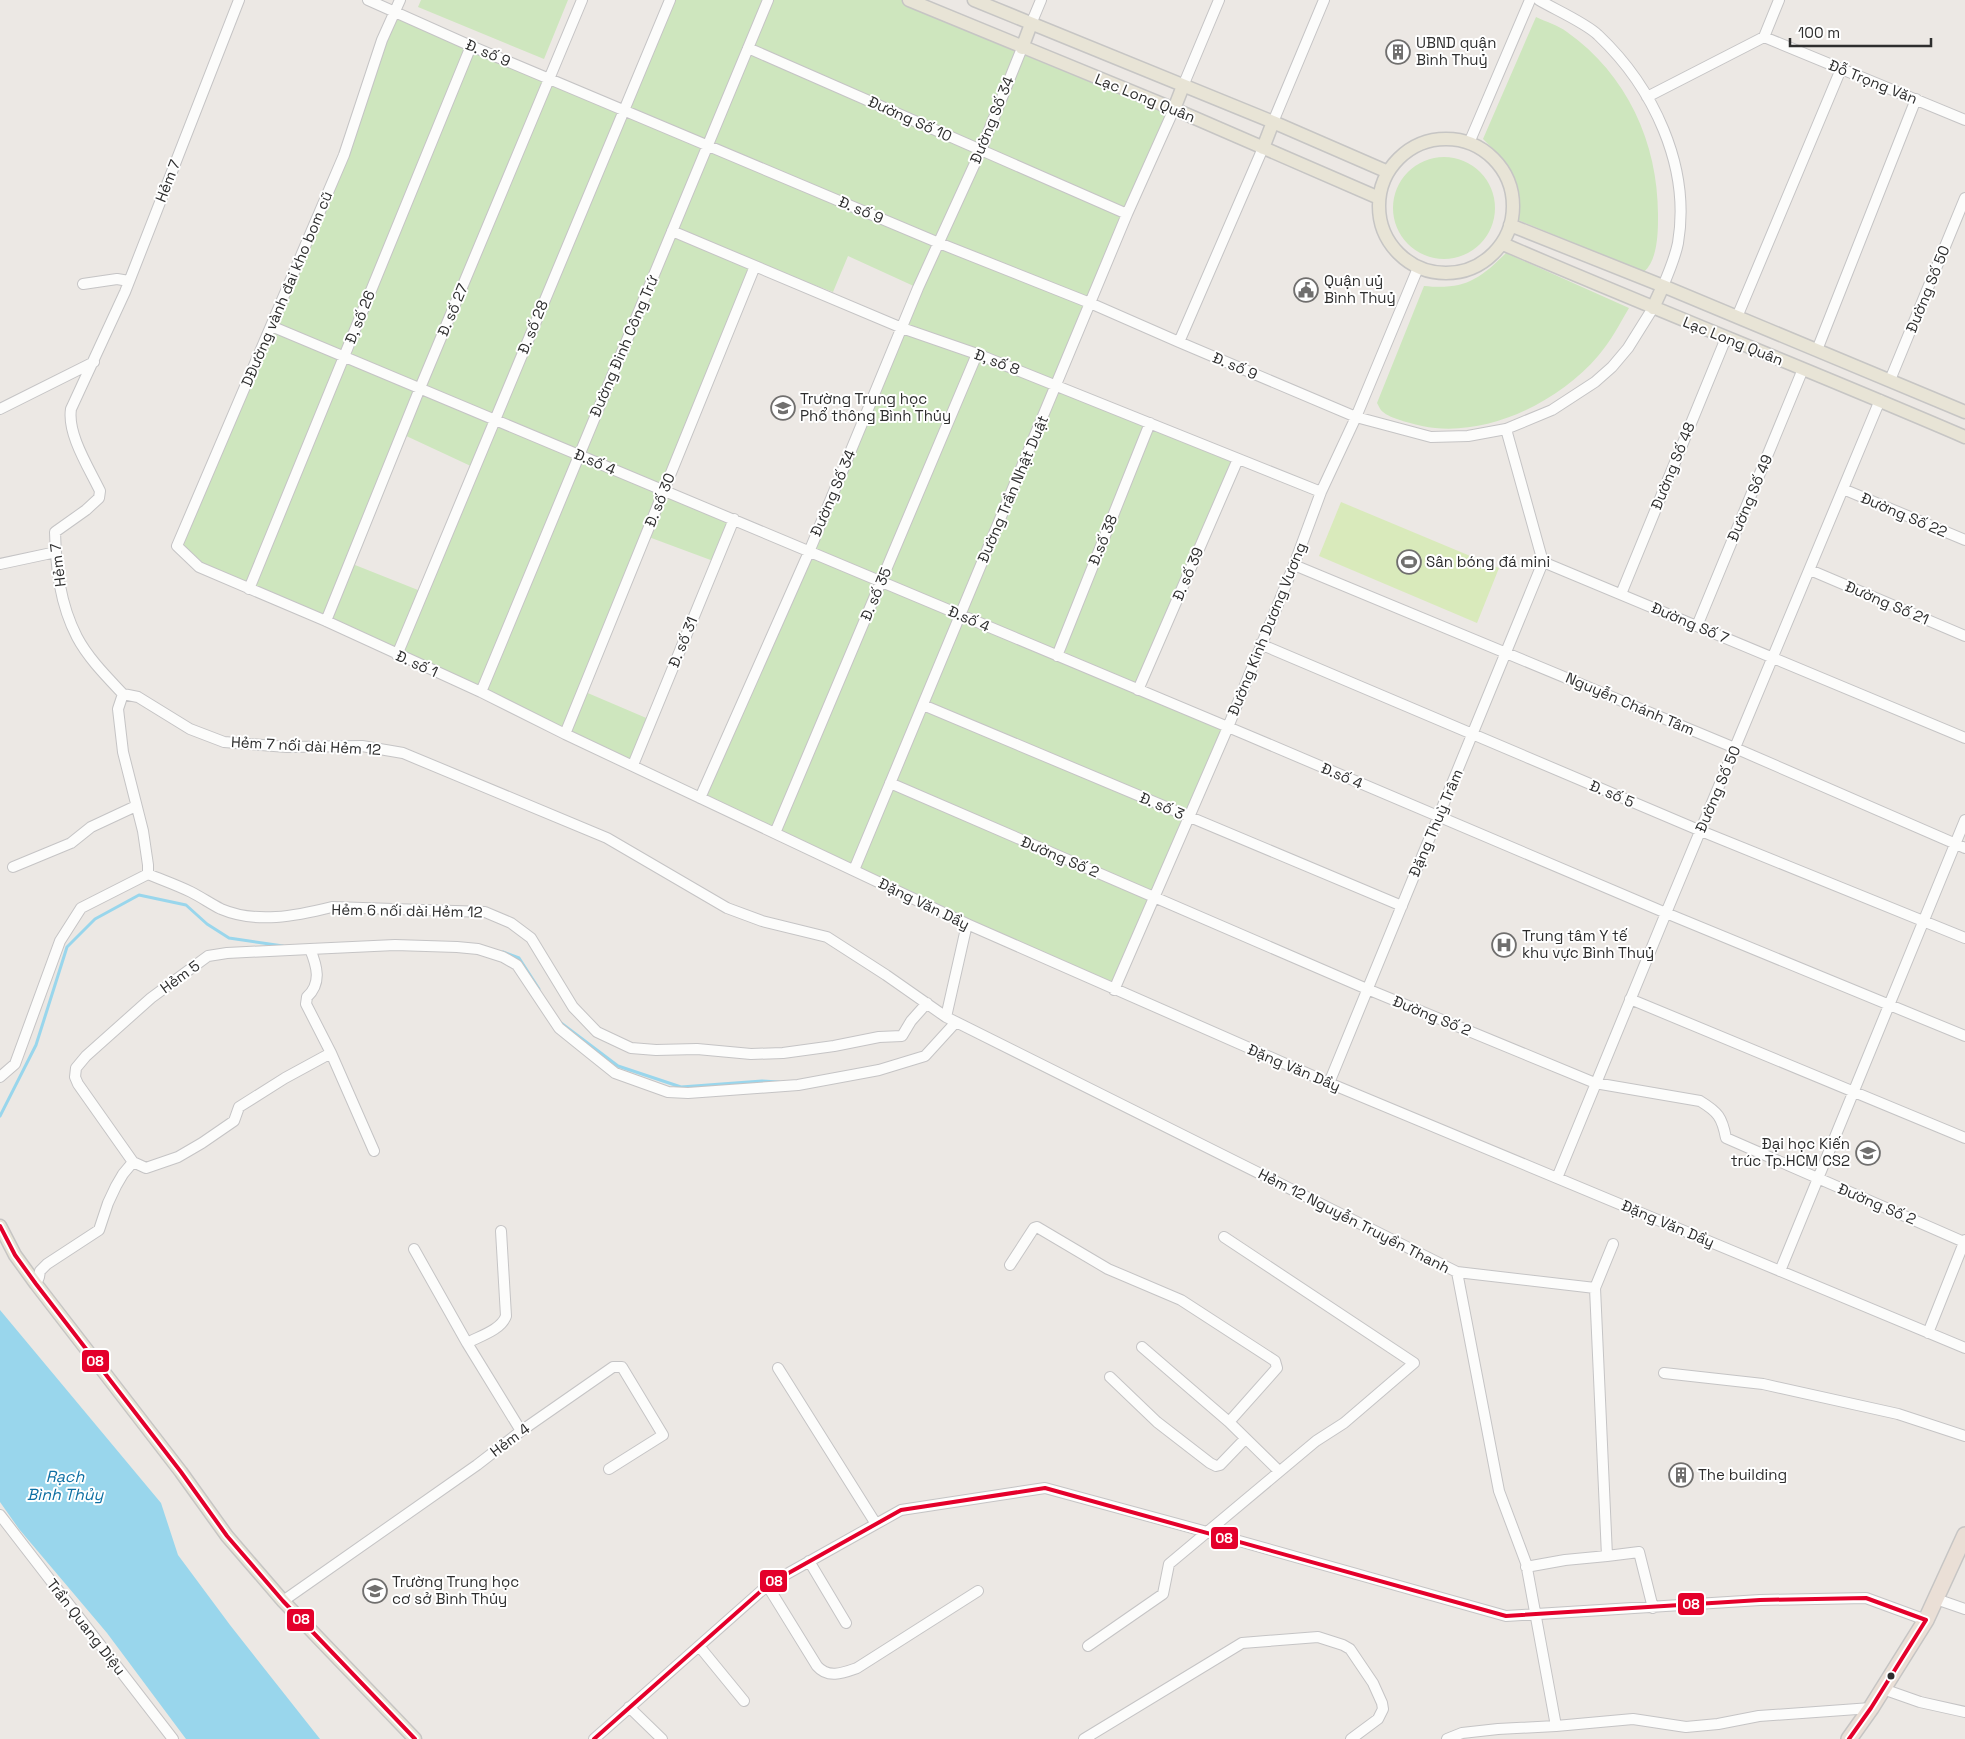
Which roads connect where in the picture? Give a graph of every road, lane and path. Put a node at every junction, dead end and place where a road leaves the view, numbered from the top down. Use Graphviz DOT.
graph roads {
  1 [pos="239,0"];
  2 [pos="368,0"];
  3 [pos="400,0"];
  4 [pos="582,0"];
  5 [pos="670,0"];
  6 [pos="768,0"];
  7 [pos="909,0"];
  8 [pos="974,0"];
  9 [pos="1041,0"];
  10 [pos="1219,0"];
  11 [pos="1324,0"];
  12 [pos="1530,0"];
  13 [pos="1539,0"];
  14 [pos="1779,0"];
  15 [pos="396,12"];
  16 [pos="1031,24"];
  17 [pos="1764,37"];
  18 [pos="472,46"];
  19 [pos="748,48"];
  20 [pos="1022,48"];
  21 [pos="1841,69"];
  22 [pos="550,79"];
  23 [pos="1183,86"];
  24 [pos="1647,97"];
  25 [pos="1916,99"];
  26 [pos="1174,109"];
  27 [pos="623,110"];
  28 [pos="1965,120"];
  29 [pos="1273,122"];
  30 [pos="1469,143"];
  31 [pos="708,145"];
  32 [pos="1263,148"];
  33 [pos="981,150"];
  34 [pos="344,156"];
  35 [pos="1388,172"];
  36 [pos="1379,198"];
  37 [pos="1965,198"];
  38 [pos="1128,214"];
  39 [pos="1961,222"];
  40 [pos="1510,225"];
  41 [pos="672,231"];
  42 [pos="939,243"];
  43 [pos="1502,244"];
  44 [pos="755,266"];
  45 [pos="1418,268"];
  46 [pos="129,282"];
  47 [pos="83,284"];
  48 [pos="1664,286"];
  49 [pos="1090,303"];
  50 [pos="1653,308"];
  51 [pos="1737,317"];
  52 [pos="271,326"];
  53 [pos="902,328"];
  54 [pos="1726,338"];
  55 [pos="1179,342"];
  56 [pos="1817,350"];
  57 [pos="977,354"];
  58 [pos="344,357"];
  59 [pos="94,362"];
  60 [pos="1804,369"];
  61 [pos="1890,380"];
  62 [pos="1056,385"];
  63 [pos="420,388"];
  64 [pos="1880,400"];
  65 [pos="0,409"];
  66 [pos="1965,412"];
  67 [pos="1356,417"];
  68 [pos="495,420"];
  69 [pos="1150,423"];
  70 [pos="1506,429"];
  71 [pos="1965,437"];
  72 [pos="579,455"];
  73 [pos="1238,458"];
  74 [pos="214,459"];
  75 [pos="1843,489"];
  76 [pos="664,491"];
  77 [pos="1321,492"];
  78 [pos="734,519"];
  79 [pos="1965,540"];
  80 [pos="56,552"];
  81 [pos="809,552"];
  82 [pos="1543,562"];
  83 [pos="0,564"];
  84 [pos="1294,565"];
  85 [pos="199,567"];
  86 [pos="1810,570"];
  87 [pos="881,582"];
  88 [pos="249,588"];
  89 [pos="1621,594"];
  90 [pos="960,615"];
  91 [pos="326,621"];
  92 [pos="1697,626"];
  93 [pos="1965,636"];
  94 [pos="1260,644"];
  95 [pos="1507,653"];
  96 [pos="397,655"];
  97 [pos="1057,656"];
  98 [pos="1773,658"];
  99 [pos="1138,690"];
  100 [pos="481,692"];
  101 [pos="123,694"];
  102 [pos="923,706"];
  103 [pos="1228,727"];
  104 [pos="565,734"];
  105 [pos="1473,735"];
  106 [pos="1965,738"];
  107 [pos="1735,748"];
  108 [pos="633,765"];
  109 [pos="890,783"];
  110 [pos="700,798"];
  111 [pos="136,806"];
  112 [pos="1189,817"];
  113 [pos="1438,817"];
  114 [pos="1965,820"];
  115 [pos="1701,831"];
  116 [pos="774,833"];
  117 [pos="1955,844"];
  118 [pos="1965,848"];
  119 [pos="13,867"];
  120 [pos="854,870"];
  121 [pos="148,874"];
  122 [pos="1154,898"];
  123 [pos="1402,906"];
  124 [pos="1666,913"];
  125 [pos="1923,922"];
  126 [pos="966,924"];
  127 [pos="1965,938"];
  128 [pos="310,949"];
  129 [pos="1367,989"];
  130 [pos="1114,990"];
  131 [pos="1630,999"];
  132 [pos="927,1003"];
  133 [pos="1889,1004"];
  134 [pos="946,1016"];
  135 [pos="956,1022"];
  136 [pos="1965,1036"];
  137 [pos="332,1053"];
  138 [pos="0,1077"];
  139 [pos="1329,1083"];
  140 [pos="1595,1083"];
  141 [pos="1853,1092"];
  142 [pos="1965,1138"];
  143 [pos="374,1151"];
  144 [pos="133,1162"];
  145 [pos="1557,1178"];
  146 [pos="1817,1179"];
  147 [pos="0,1226"];
  148 [pos="501,1231"];
  149 [pos="1224,1237"];
  150 [pos="1964,1241"];
  151 [pos="1613,1244"];
  152 [pos="414,1249"];
  153 [pos="1010,1265"];
  154 [pos="1780,1271"];
  155 [pos="1457,1272"];
  156 [pos="36,1284"];
  157 [pos="1595,1288"];
  158 [pos="1928,1332"];
  159 [pos="467,1343"];
  160 [pos="1142,1347"];
  161 [pos="1965,1348"];
  162 [pos="778,1368"];
  163 [pos="1664,1373"];
  164 [pos="1110,1377"];
  165 [pos="1229,1422"];
  166 [pos="521,1431"];
  167 [pos="1965,1436"];
  168 [pos="1245,1439"];
  169 [pos="609,1469"];
  170 [pos="1279,1472"];
  171 [pos="0,1515"];
  172 [pos="876,1524"];
  173 [pos="1207,1532"];
  174 [pos="1965,1535"];
  175 [pos="1607,1556"];
  176 [pos="809,1561"];
  177 [pos="1526,1567"];
  178 [pos="767,1585"];
  179 [pos="978,1591"];
  180 [pos="1936,1599"];
  181 [pos="283,1601"];
  182 [pos="1653,1608"];
  183 [pos="1965,1609"];
  184 [pos="1535,1616"];
  185 [pos="1926,1620"];
  186 [pos="846,1622"];
  187 [pos="699,1646"];
  188 [pos="1088,1646"];
  189 [pos="1883,1689"];
  190 [pos="744,1701"];
  191 [pos="630,1707"];
  192 [pos="1871,1708"];
  193 [pos="1965,1712"];
  194 [pos="1556,1726"];
  195 [pos="173,1739"];
  196 [pos="415,1739"];
  197 [pos="594,1739"];
  198 [pos="662,1739"];
  199 [pos="1084,1739"];
  200 [pos="1352,1739"];
  201 [pos="1447,1739"];
  202 [pos="1849,1739"];
  1 -- 46 [label="street, Hẻm 7"];
  2 -- 15 [label="street, Đ. số 9"];
  3 -- 15 [label="street, DĐường vành đai kho bom cũ"];
  4 -- 22 [label="street, Đ. số 27"];
  5 -- 27 [label="street, Đ. số 28"];
  6 -- 19 [label="street, Đường Đinh Công Trứ"];
  7 -- 20 [label="main road, Lạc Long Quân"];
  8 -- 16 [label="main road, Lạc Long Quân"];
  9 -- 16 [label="street"];
  10 -- 23 [label="street"];
  11 -- 29 [label="street"];
  12 -- 30 [label="street"];
  13 -- 24 [label="street"];
  14 -- 17 [label="street"];
  15 -- 18 [label="street, Đ. số 9"];
  15 -- 34 [label="street, DĐường vành đai kho bom cũ"];
  16 -- 20 [label="main road"];
  16 -- 23 [label="main road, Lạc Long Quân"];
  17 -- 21 [label="street, Đỗ Trọng Văn"];
  17 -- 24 [label="street"];
  18 -- 22 [label="street, Đ. số 9"];
  18 -- 58 [label="street, Đ, số 26"];
  19 -- 31 [label="street, Đường Đinh Công Trứ"];
  19 -- 33 [label="street, Đường Số 10"];
  20 -- 26 [label="main road, Lạc Long Quân"];
  20 -- 33 [label="street, Đường Số 34"];
  21 -- 25 [label="street, Đỗ Trọng Văn"];
  21 -- 51 [label="street"];
  22 -- 27 [label="street, Đ. số 9"];
  22 -- 63 [label="street, Đ. số 27"];
  23 -- 26 [label="main road"];
  23 -- 29 [label="main road, Lạc Long Quân"];
  24 -- 48 [label="street"];
  25 -- 28 [label="street, Đỗ Trọng Văn"];
  25 -- 56 [label="street"];
  26 -- 32 [label="main road, Lạc Long Quân"];
  26 -- 38 [label="street, Đường Trần Nhật Duật"];
  27 -- 31 [label="street, Đ. số 9"];
  27 -- 68 [label="street, Đ. số 28"];
  29 -- 32 [label="main road"];
  29 -- 35 [label="main road, Lạc Long Quân"];
  30 -- 35 [label="main road"];
  30 -- 40 [label="main road"];
  31 -- 41 [label="street, Đường Đinh Công Trứ"];
  31 -- 42 [label="street, Đ. số 9"];
  32 -- 36 [label="main road, Lạc Long Quân"];
  32 -- 55 [label="street"];
  33 -- 38 [label="street, Đường Số 10"];
  33 -- 42 [label="street, Đường Số 34"];
  34 -- 52 [label="street, DĐường vành đai kho bom cũ"];
  34 -- 74 [label="street"];
  35 -- 36 [label="main road"];
  36 -- 45 [label="main road"];
  37 -- 39 [label="street, Đường Số 50"];
  38 -- 49 [label="street, Đường Trần Nhật Duật"];
  39 -- 61 [label="street, Đường Số 50"];
  40 -- 43 [label="main road"];
  40 -- 48 [label="main road, Lạc Long Quân"];
  41 -- 44 [label="street, Đ, số 8"];
  41 -- 72 [label="street, Đường Đinh Công Trứ"];
  42 -- 49 [label="street, Đ. số 9"];
  42 -- 53 [label="street, Đường Số 34"];
  43 -- 45 [label="main road"];
  43 -- 50 [label="main road, Lạc Long Quân"];
  44 -- 53 [label="street, Đ, số 8"];
  44 -- 76 [label="street, Đ. số 30"];
  45 -- 67 [label="street, Đường Kinh Dương Vương"];
  46 -- 47 [label="street"];
  46 -- 59 [label="street, Hẻm 7"];
  48 -- 50 [label="main road"];
  48 -- 51 [label="main road, Lạc Long Quân"];
  49 -- 55 [label="street, Đ. số 9"];
  49 -- 62 [label="street, Đường Trần Nhật Duật"];
  50 -- 54 [label="main road, Lạc Long Quân"];
  50 -- 70 [label="street, Đ. số 9"];
  51 -- 56 [label="main road, Lạc Long Quân"];
  52 -- 58 [label="street, Đ.số 4"];
  52 -- 74 [label="street, DĐường vành đai kho bom cũ"];
  53 -- 57 [label="street, Đ, số 8"];
  53 -- 81 [label="street, Đường Số 34"];
  54 -- 60 [label="main road, Lạc Long Quân"];
  54 -- 89 [label="street, Đường Số 48"];
  55 -- 67 [label="street, Đ. số 9"];
  56 -- 61 [label="main road, Lạc Long Quân"];
  57 -- 62 [label="street, Đ, số 8"];
  57 -- 87 [label="street, Đ. số 35"];
  58 -- 63 [label="street, Đ.số 4"];
  58 -- 88 [label="street, Đ, số 26"];
  59 -- 65 [label="street"];
  59 -- 80 [label="street, Hẻm 7"];
  60 -- 64 [label="main road, Lạc Long Quân"];
  60 -- 92 [label="street, Đường Số 49"];
  61 -- 64 [label="main road"];
  61 -- 66 [label="main road, Lạc Long Quân"];
  62 -- 69 [label="street, Đ, số 8"];
  62 -- 90 [label="street, Đường Trần Nhật Duật"];
  63 -- 68 [label="street, Đ.số 4"];
  63 -- 91 [label="street, Đ. số 27"];
  64 -- 71 [label="main road, Lạc Long Quân"];
  64 -- 75 [label="street, Đường Số 50"];
  67 -- 70 [label="street, Đ. số 9"];
  67 -- 77 [label="street, Đường Kinh Dương Vương"];
  68 -- 72 [label="street, Đ.số 4"];
  68 -- 96 [label="street, Đ. số 28"];
  69 -- 73 [label="street, Đ, số 8"];
  69 -- 97 [label="street, Đ.số 38"];
  70 -- 82 [label="street"];
  72 -- 76 [label="street, Đ.số 4"];
  72 -- 100 [label="street, Đường Đinh Công Trứ"];
  73 -- 77 [label="street, Đ, số 8"];
  73 -- 99 [label="street, Đ. số 39"];
  74 -- 85 [label="street, DĐường vành đai kho bom cũ"];
  75 -- 79 [label="street, Đường Số 22"];
  75 -- 86 [label="street, Đường Số 50"];
  76 -- 78 [label="street, Đ.số 4"];
  76 -- 104 [label="street, Đ. số 30"];
  77 -- 84 [label="street, Đường Kinh Dương Vương"];
  78 -- 81 [label="street, Đ.số 4"];
  78 -- 108 [label="street, Đ. số 31"];
  80 -- 83 [label="street"];
  80 -- 101 [label="street, Hẻm 7"];
  81 -- 87 [label="street, Đ.số 4"];
  81 -- 110 [label="street, Đường Số 34"];
  82 -- 89 [label="street, Đường Số 7"];
  82 -- 95 [label="street, Đặng Thuỳ Trâm"];
  84 -- 94 [label="street, Đường Kinh Dương Vương"];
  84 -- 95 [label="street, Nguyễn Chánh Tâm"];
  85 -- 88 [label="street, Đ. số 1"];
  86 -- 93 [label="street, Đường Số 21"];
  86 -- 98 [label="street, Đường Số 50"];
  87 -- 90 [label="street, Đ.số 4"];
  87 -- 116 [label="street, Đ. số 35"];
  88 -- 91 [label="street, Đ. số 1"];
  89 -- 92 [label="street, Đường Số 7"];
  90 -- 97 [label="street, Đ.số 4"];
  90 -- 102 [label="street, Đường Trần Nhật Duật"];
  91 -- 96 [label="street, Đ. số 1"];
  92 -- 98 [label="street, Đường Số 7"];
  94 -- 103 [label="street, Đường Kinh Dương Vương"];
  94 -- 105 [label="street, Đ. số 5"];
  95 -- 105 [label="street, Đặng Thuỳ Trâm"];
  95 -- 107 [label="street, Nguyễn Chánh Tâm"];
  96 -- 100 [label="street, Đ. số 1"];
  97 -- 99 [label="street, Đ.số 4"];
  98 -- 106 [label="street, Đường Số 7"];
  98 -- 107 [label="street, Đường Số 50"];
  99 -- 103 [label="street, Đ.số 4"];
  100 -- 104 [label="street, Đ. số 1"];
  101 -- 111 [label="street"];
  101 -- 132 [label="street, Hẻm 7 nối dài Hẻm 12"];
  102 -- 109 [label="street, Đường Trần Nhật Duật"];
  102 -- 112 [label="street, Đ. số 3"];
  103 -- 112 [label="street, Đường Kinh Dương Vương"];
  103 -- 113 [label="street, Đ.số 4"];
  104 -- 108 [label="street, Đ. số 1"];
  105 -- 113 [label="street, Đặng Thuỳ Trâm"];
  105 -- 115 [label="street, Đ. số 5"];
  107 -- 115 [label="street, Đường Số 50"];
  107 -- 117 [label="street, Nguyễn Chánh Tâm"];
  108 -- 110 [label="street, Đặng Văn Dầy"];
  109 -- 120 [label="street, Đường Trần Nhật Duật"];
  109 -- 122 [label="street, Đường Số 2"];
  110 -- 116 [label="street, Đặng Văn Dầy"];
  111 -- 119 [label="street"];
  111 -- 121 [label="street"];
  112 -- 122 [label="street, Đường Kinh Dương Vương"];
  112 -- 123 [label="street, Đ. số 3"];
  113 -- 123 [label="street, Đặng Thuỳ Trâm"];
  113 -- 124 [label="street, Đ.số 4"];
  114 -- 117 [label="street"];
  115 -- 124 [label="street, Đường Số 50"];
  115 -- 125 [label="street, Đ. số 5"];
  116 -- 120 [label="street, Đặng Văn Dầy"];
  117 -- 118 [label="street, Nguyễn Chánh Tâm"];
  117 -- 125 [label="street"];
  120 -- 126 [label="street, Đặng Văn Dầy"];
  121 -- 132 [label="street, Hẻm 6 nối dài Hẻm 12"];
  121 -- 138 [label="street"];
  122 -- 129 [label="street, Đường Số 2"];
  122 -- 130 [label="street, Đường Kinh Dương Vương"];
  123 -- 129 [label="street, Đặng Thuỳ Trâm"];
  124 -- 131 [label="street, Đường Số 50"];
  124 -- 133 [label="street, Đ.số 4"];
  125 -- 127 [label="street, Đ. số 5"];
  125 -- 133 [label="street"];
  126 -- 130 [label="street, Đặng Văn Dầy"];
  126 -- 134 [label="street"];
  128 -- 135 [label="street"];
  128 -- 137 [label="street"];
  128 -- 144 [label="street, Hẻm 5"];
  129 -- 139 [label="street, Đặng Thuỳ Trâm"];
  129 -- 140 [label="street, Đường Số 2"];
  130 -- 139 [label="street, Đặng Văn Dầy"];
  131 -- 140 [label="street, Đường Số 50"];
  131 -- 141 [label="street"];
  132 -- 134 [label="street, Hẻm 7 nối dài Hẻm 12"];
  133 -- 136 [label="street, Đ.số 4"];
  133 -- 141 [label="street"];
  134 -- 135 [label="street, Hẻm 12 Nguyễn Truyền Thanh"];
  135 -- 155 [label="street, Hẻm 12 Nguyễn Truyền Thanh"];
  137 -- 143 [label="street"];
  137 -- 144 [label="street"];
  139 -- 145 [label="street, Đặng Văn Dầy"];
  140 -- 145 [label="street, Đường Số 50"];
  140 -- 146 [label="street, Đường Số 2"];
  141 -- 142 [label="street"];
  141 -- 146 [label="street"];
  144 -- 156 [label="street"];
  145 -- 154 [label="street, Đặng Văn Dầy"];
  146 -- 150 [label="street, Đường Số 2"];
  146 -- 154 [label="street"];
  147 -- 156 [label="main road"];
  148 -- 159 [label="street"];
  149 -- 170 [label="street"];
  150 -- 158 [label="street"];
  151 -- 157 [label="street"];
  152 -- 159 [label="street"];
  153 -- 165 [label="street"];
  154 -- 158 [label="street, Đặng Văn Dầy"];
  155 -- 157 [label="street, Hẻm 12 Nguyễn Truyền Thanh"];
  155 -- 177 [label="street"];
  156 -- 181 [label="main road"];
  157 -- 175 [label="street"];
  158 -- 161 [label="street, Đặng Văn Dầy"];
  159 -- 166 [label="street"];
  160 -- 165 [label="street"];
  162 -- 172 [label="street"];
  163 -- 167 [label="street"];
  164 -- 168 [label="street"];
  165 -- 168 [label="street"];
  166 -- 169 [label="street, Hẻm 4"];
  166 -- 181 [label="street, Hẻm 4"];
  168 -- 170 [label="street"];
  170 -- 173 [label="street"];
  171 -- 195 [label="street, Trần Quang Diệu"];
  172 -- 173 [label="street"];
  172 -- 176 [label="street"];
  173 -- 184 [label="street"];
  173 -- 188 [label="street"];
  174 -- 180 [label="highway"];
  175 -- 177 [label="street"];
  175 -- 182 [label="street"];
  176 -- 178 [label="street"];
  176 -- 186 [label="street"];
  177 -- 184 [label="street"];
  178 -- 179 [label="street"];
  178 -- 187 [label="street"];
  180 -- 183 [label="street"];
  180 -- 185 [label="highway"];
  181 -- 196 [label="main road"];
  182 -- 184 [label="street"];
  182 -- 185 [label="street"];
  184 -- 194 [label="street"];
  185 -- 189 [label="highway"];
  187 -- 190 [label="street"];
  187 -- 191 [label="street"];
  189 -- 192 [label="highway"];
  189 -- 193 [label="street"];
  191 -- 197 [label="street"];
  191 -- 198 [label="street"];
  192 -- 194 [label="street"];
  192 -- 202 [label="highway"];
  194 -- 201 [label="street"];
  199 -- 200 [label="street"];
}
